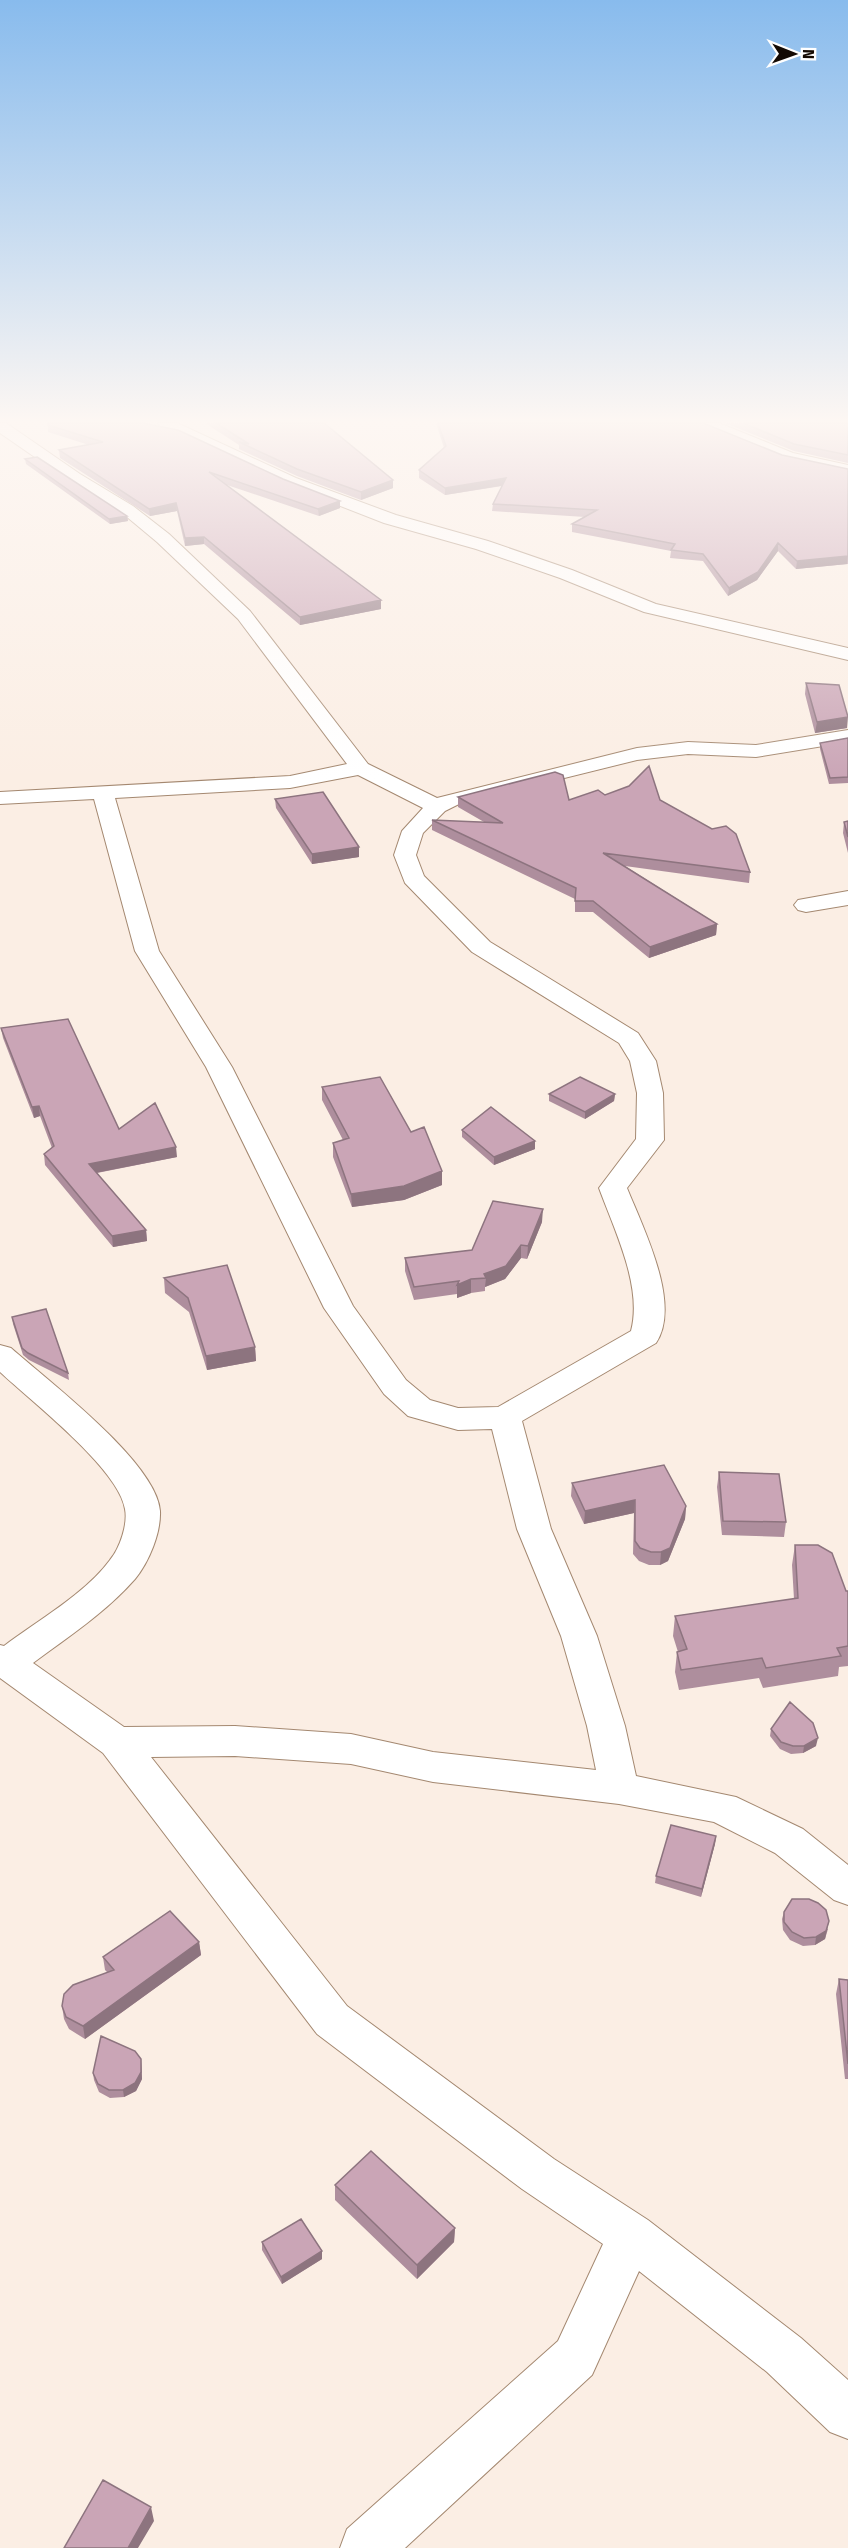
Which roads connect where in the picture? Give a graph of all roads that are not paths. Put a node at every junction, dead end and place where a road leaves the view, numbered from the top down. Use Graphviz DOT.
graph roads {
  1 [pos="168,542"];
  2 [pos="469,542"];
  3 [pos="848,654"];
  4 [pos="848,736"];
  5 [pos="361,768"];
  6 [pos="103,793"];
  7 [pos="0,798"];
  8 [pos="437,806"];
  9 [pos="848,898"];
  10 [pos="806,905"];
  11 [pos="0,1355"];
  12 [pos="505,1417"];
  13 [pos="3,1661"];
  14 [pos="117,1742"];
  15 [pos="619,1788"];
  16 [pos="848,1888"];
  17 [pos="631,2235"];
  18 [pos="848,2414"];
  19 [pos="366,2548"];
  1 -- 5 [label="street"];
  2 -- 3 [label="street"];
  4 -- 8 [label="street"];
  5 -- 6 [label="street"];
  5 -- 8 [label="street"];
  6 -- 7 [label="street"];
  6 -- 12 [label="street"];
  8 -- 12 [label="street"];
  9 -- 10 [label="street"];
  11 -- 13 [label="street"];
  12 -- 15 [label="street"];
  13 -- 14 [label="street"];
  14 -- 15 [label="street"];
  14 -- 17 [label="street"];
  15 -- 16 [label="street"];
  17 -- 18 [label="street"];
  17 -- 19 [label="street"];
}
